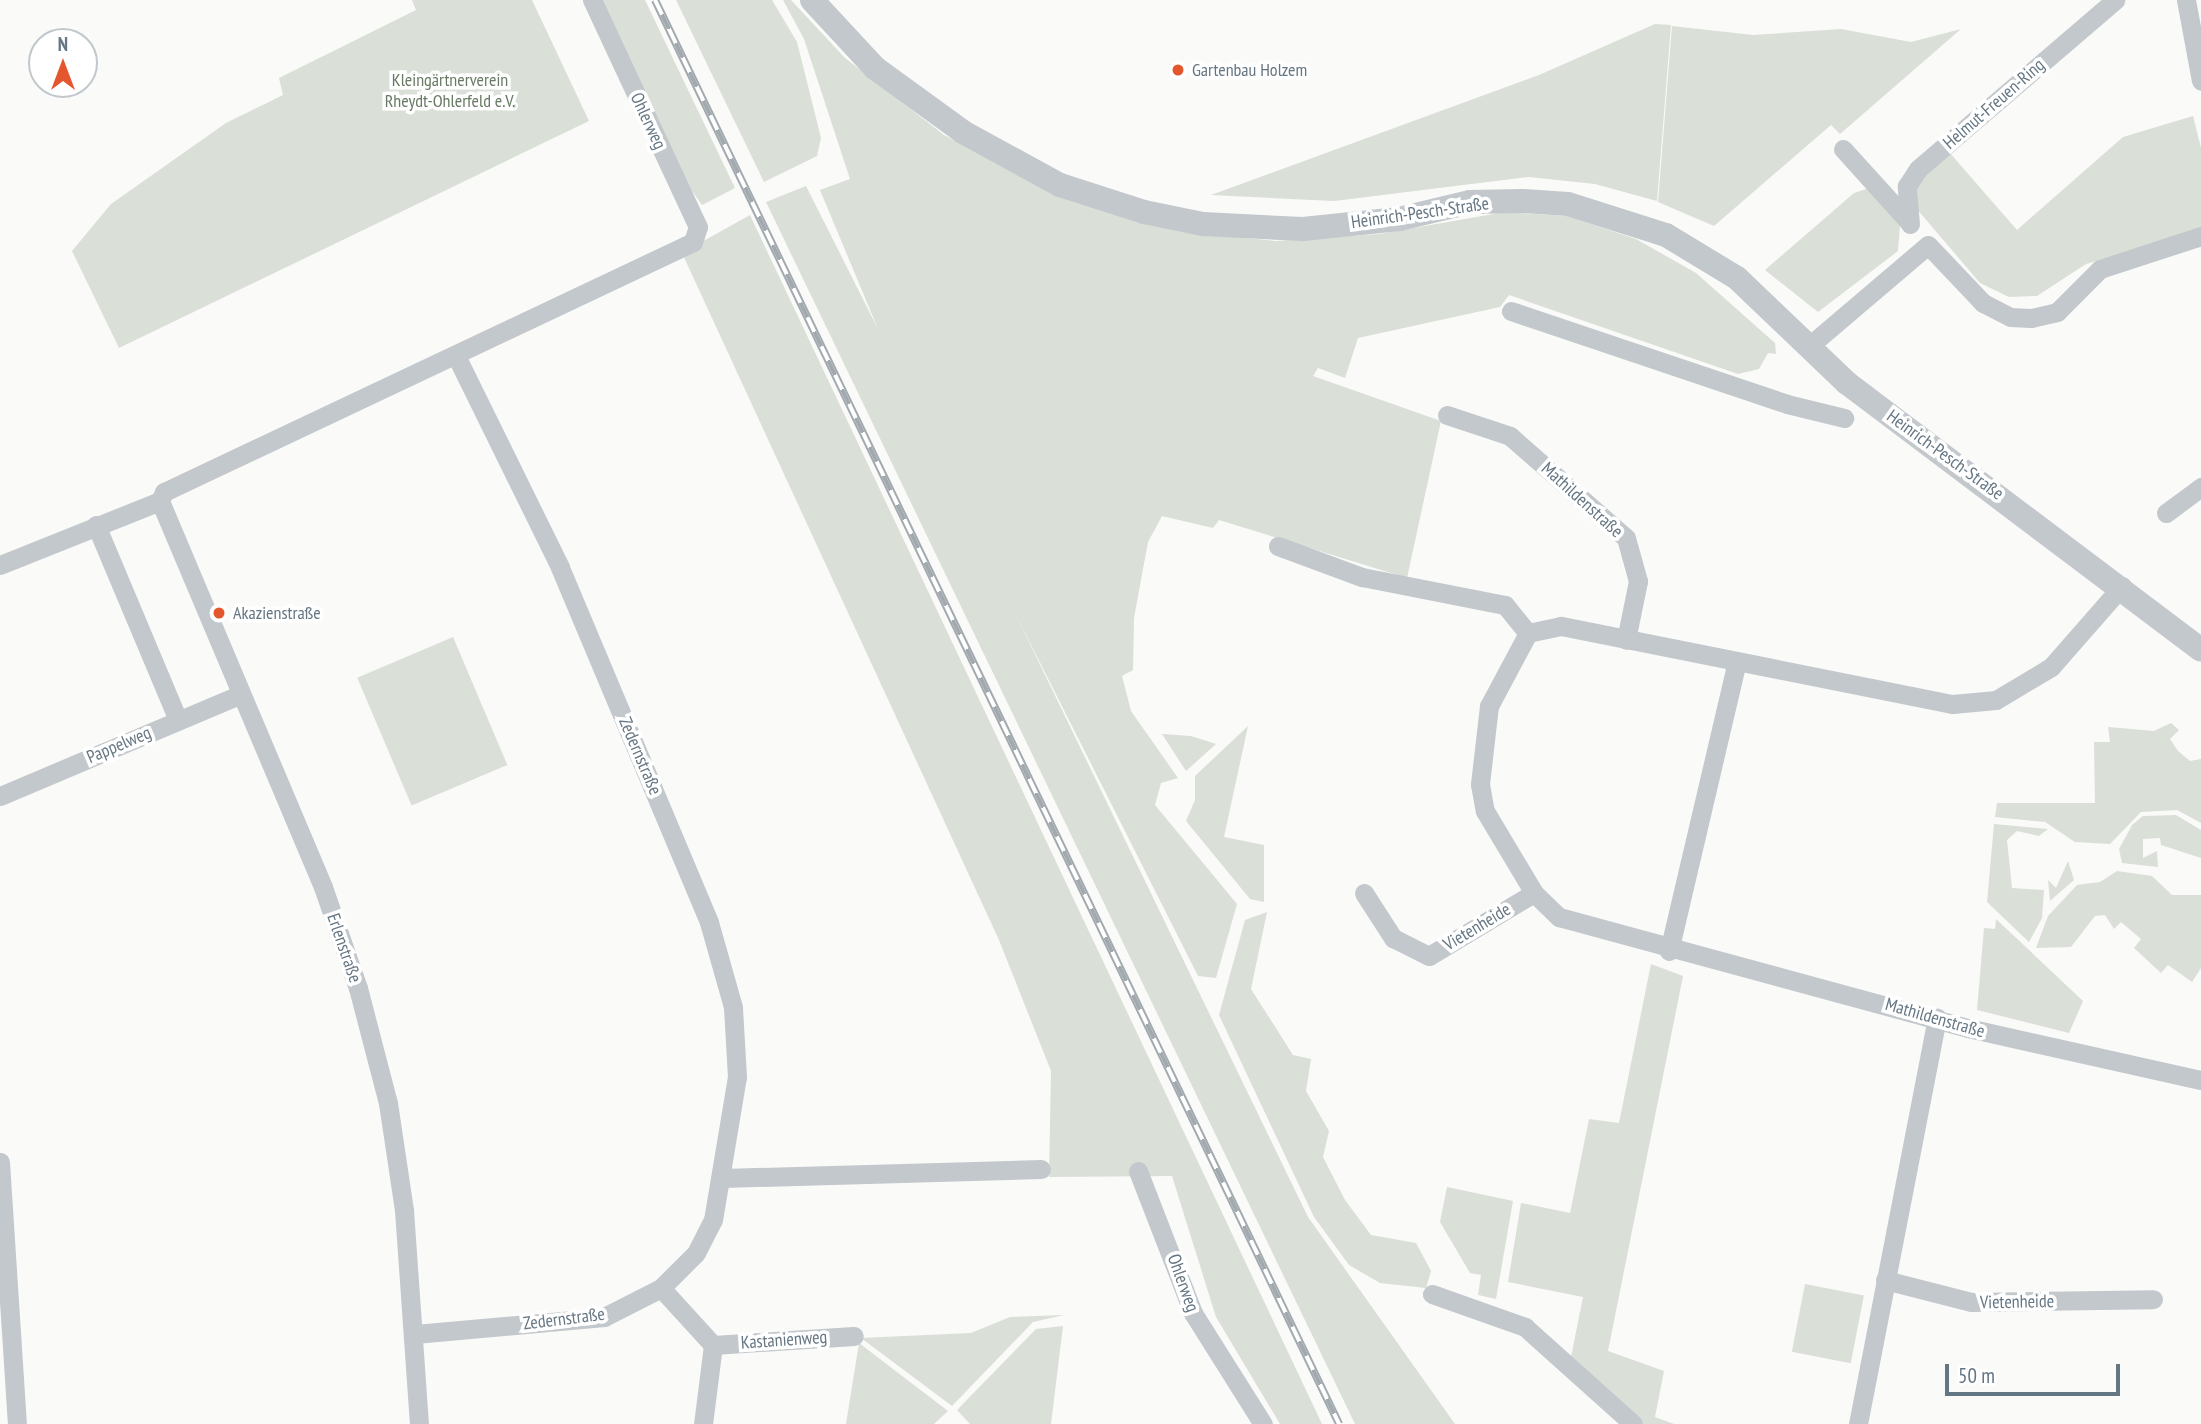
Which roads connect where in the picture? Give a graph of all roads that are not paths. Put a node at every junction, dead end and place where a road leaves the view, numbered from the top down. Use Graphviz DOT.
graph roads {
  1 [pos="592,0"];
  2 [pos="812,0"];
  3 [pos="2115,0"];
  4 [pos="2186,0"];
  5 [pos="2201,81"];
  6 [pos="1843,149"];
  7 [pos="1910,224"];
  8 [pos="2201,236"];
  9 [pos="1928,244"];
  10 [pos="1511,311"];
  11 [pos="1808,347"];
  12 [pos="456,356"];
  13 [pos="1447,415"];
  14 [pos="1844,418"];
  15 [pos="2201,487"];
  16 [pos="160,501"];
  17 [pos="2166,513"];
  18 [pos="96,525"];
  19 [pos="1279,545"];
  20 [pos="0,565"];
  21 [pos="2122,586"];
  22 [pos="1528,633"];
  23 [pos="1626,640"];
  24 [pos="2201,650"];
  25 [pos="1737,662"];
  26 [pos="237,696"];
  27 [pos="178,720"];
  28 [pos="0,796"];
  29 [pos="1364,893"];
  30 [pos="1534,893"];
  31 [pos="1669,951"];
  32 [pos="1937,1018"];
  33 [pos="2201,1080"];
  34 [pos="0,1162"];
  35 [pos="1041,1169"];
  36 [pos="1138,1171"];
  37 [pos="723,1178"];
  38 [pos="1885,1280"];
  39 [pos="661,1288"];
  40 [pos="1432,1294"];
  41 [pos="2153,1299"];
  42 [pos="415,1334"];
  43 [pos="854,1336"];
  44 [pos="713,1345"];
  45 [pos="17,1424"];
  46 [pos="419,1424"];
  47 [pos="703,1424"];
  48 [pos="1263,1424"];
  49 [pos="1633,1424"];
  50 [pos="1858,1424"];
  1 -- 12 [label="street, Ohlerweg"];
  2 -- 11 [label="street, Heinrich-Pesch-Straße"];
  3 -- 7 [label="street, Helmut-Freuen-Ring"];
  4 -- 5 [label="street"];
  6 -- 7 [label="street"];
  7 -- 9 [label="street"];
  8 -- 9 [label="street"];
  9 -- 11 [label="street"];
  10 -- 14 [label="street"];
  11 -- 21 [label="street, Heinrich-Pesch-Straße"];
  12 -- 16 [label="street"];
  12 -- 37 [label="street, Zedernstraße"];
  13 -- 23 [label="street, Mathildenstraße"];
  15 -- 17 [label="street"];
  16 -- 18 [label="street"];
  16 -- 26 [label="street, Erlenstraße"];
  18 -- 20 [label="street"];
  18 -- 27 [label="street"];
  19 -- 22 [label="street"];
  21 -- 24 [label="street, Heinrich-Pesch-Straße"];
  21 -- 25 [label="street"];
  22 -- 23 [label="street"];
  22 -- 30 [label="street, Mathildenstraße"];
  23 -- 25 [label="street"];
  25 -- 31 [label="street"];
  26 -- 27 [label="street, Pappelweg"];
  26 -- 42 [label="street, Erlenstraße"];
  27 -- 28 [label="street, Pappelweg"];
  29 -- 30 [label="street, Vietenheide"];
  30 -- 31 [label="street, Mathildenstraße"];
  31 -- 32 [label="street, Mathildenstraße"];
  32 -- 33 [label="street, Mathildenstraße"];
  32 -- 38 [label="street"];
  34 -- 45 [label="street"];
  35 -- 37 [label="street"];
  36 -- 48 [label="street, Ohlerweg"];
  37 -- 39 [label="street, Zedernstraße"];
  38 -- 41 [label="street, Vietenheide"];
  38 -- 50 [label="street"];
  39 -- 42 [label="street, Zedernstraße"];
  39 -- 44 [label="street"];
  40 -- 49 [label="street"];
  42 -- 46 [label="street, Erlenstraße"];
  43 -- 44 [label="street, Kastanienweg"];
  44 -- 47 [label="street"];
}
